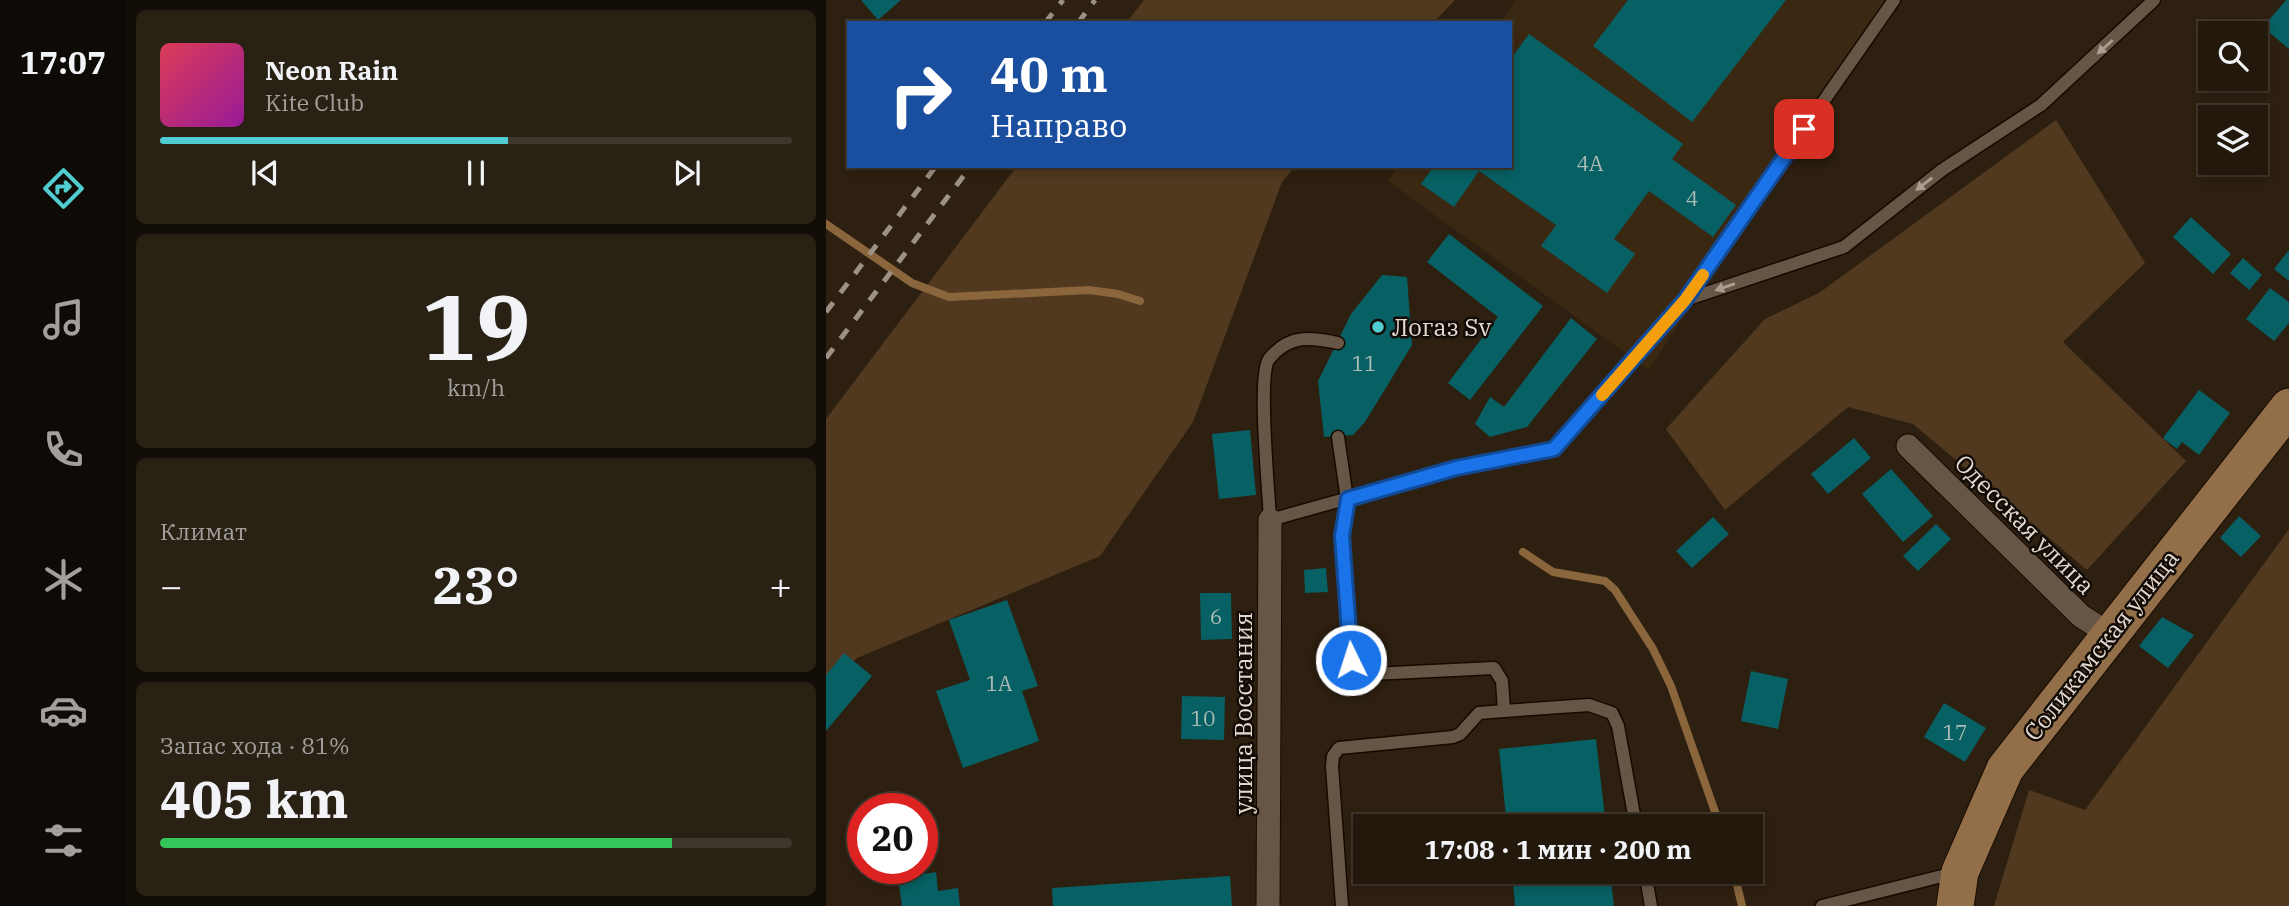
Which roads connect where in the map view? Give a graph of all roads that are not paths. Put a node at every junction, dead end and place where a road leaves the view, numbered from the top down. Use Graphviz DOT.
graph roads {
  1 [pos="1894,0"];
  2 [pos="2154,0"];
  3 [pos="1685,300"];
  4 [pos="1338,343"];
  5 [pos="2289,407"];
  6 [pos="1338,437"];
  7 [pos="1908,446"];
  8 [pos="1348,499"];
  9 [pos="1270,520"];
  10 [pos="2109,634"];
  11 [pos="1504,711"];
  12 [pos="1634,814"];
  13 [pos="1647,884"];
  14 [pos="1957,889"];
  15 [pos="1268,906"];
  16 [pos="1342,906"];
  17 [pos="1651,906"];
  18 [pos="1822,906"];
  1 -- 3 [label="lane"];
  2 -- 3 [label="lane, one-way"];
  3 -- 8 [label="lane"];
  4 -- 9 [label="lane"];
  5 -- 10 [label="main road, Соликамская улица"];
  6 -- 8 [label="lane"];
  7 -- 10 [label="street, Одесская улица"];
  8 -- 9 [label="lane"];
  8 -- 11 [label="lane"];
  9 -- 15 [label="street, улица Восстания"];
  10 -- 14 [label="main road, Соликамская улица"];
  11 -- 12 [label="lane"];
  11 -- 16 [label="lane"];
  13 -- 17 [label="lane"];
  14 -- 18 [label="lane"];
}
